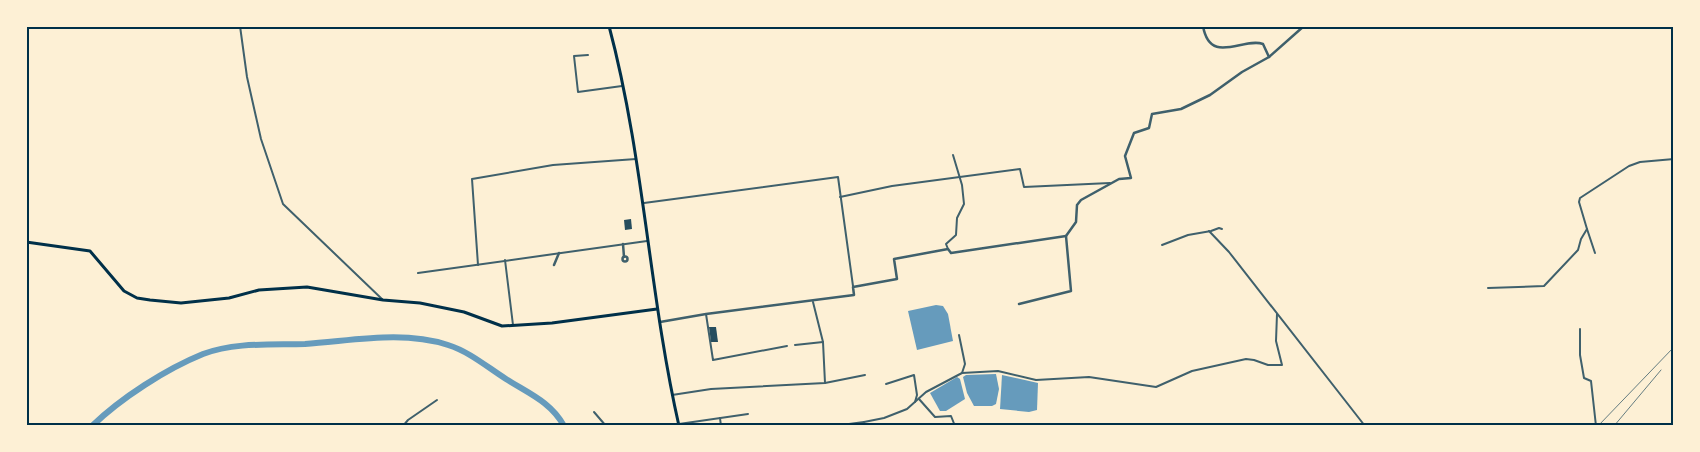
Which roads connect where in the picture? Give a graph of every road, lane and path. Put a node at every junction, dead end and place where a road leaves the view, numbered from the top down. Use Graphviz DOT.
graph roads {
  1 [pos="240,26"];
  2 [pos="609,26"];
  3 [pos="1203,26"];
  4 [pos="1304,26"];
  5 [pos="588,54"];
  6 [pos="1269,57"];
  7 [pos="624,86"];
  8 [pos="953,155"];
  9 [pos="1674,158"];
  10 [pos="636,159"];
  11 [pos="960,178"];
  12 [pos="1112,183"];
  13 [pos="840,197"];
  14 [pos="642,204"];
  15 [pos="1222,229"];
  16 [pos="1587,229"];
  17 [pos="1209,231"];
  18 [pos="1066,236"];
  19 [pos="647,241"];
  20 [pos="26,242"];
  21 [pos="623,244"];
  22 [pos="1162,245"];
  23 [pos="948,249"];
  24 [pos="559,253"];
  25 [pos="1595,253"];
  26 [pos="624,257"];
  27 [pos="505,260"];
  28 [pos="478,265"];
  29 [pos="554,265"];
  30 [pos="418,274"];
  31 [pos="853,287"];
  32 [pos="1488,288"];
  33 [pos="383,300"];
  34 [pos="813,302"];
  35 [pos="1019,304"];
  36 [pos="657,309"];
  37 [pos="706,314"];
  38 [pos="1277,314"];
  39 [pos="658,323"];
  40 [pos="513,325"];
  41 [pos="1580,330"];
  42 [pos="959,335"];
  43 [pos="823,342"];
  44 [pos="795,345"];
  45 [pos="787,346"];
  46 [pos="962,373"];
  47 [pos="865,375"];
  48 [pos="825,383"];
  49 [pos="886,384"];
  50 [pos="672,395"];
  51 [pos="919,399"];
  52 [pos="437,400"];
  53 [pos="915,402"];
  54 [pos="594,412"];
  55 [pos="748,414"];
  56 [pos="719,418"];
  57 [pos="864,422"];
  58 [pos="679,425"];
  59 [pos="403,426"];
  60 [pos="606,426"];
  61 [pos="721,426"];
  62 [pos="834,426"];
  63 [pos="865,426"];
  64 [pos="955,426"];
  65 [pos="1365,426"];
  66 [pos="1596,426"];
  1 -- 33 [label="street"];
  2 -- 7 [label="main road"];
  3 -- 6 [label="street"];
  4 -- 6 [label="street"];
  5 -- 7 [label="street"];
  6 -- 12 [label="street"];
  7 -- 10 [label="main road"];
  8 -- 11 [label="street"];
  9 -- 16 [label="street"];
  10 -- 14 [label="main road"];
  10 -- 28 [label="street"];
  11 -- 12 [label="street"];
  11 -- 13 [label="street"];
  11 -- 23 [label="street"];
  12 -- 18 [label="street"];
  13 -- 14 [label="street"];
  13 -- 31 [label="street"];
  14 -- 19 [label="main road"];
  15 -- 17 [label="street"];
  16 -- 25 [label="street"];
  16 -- 32 [label="street"];
  17 -- 22 [label="street"];
  17 -- 38 [label="street"];
  18 -- 23 [label="street"];
  18 -- 35 [label="street"];
  19 -- 21 [label="street"];
  19 -- 36 [label="main road"];
  20 -- 33 [label="main road"];
  21 -- 24 [label="street"];
  21 -- 26 [label="street"];
  23 -- 31 [label="street"];
  24 -- 27 [label="street"];
  24 -- 29 [label="street"];
  27 -- 28 [label="street"];
  27 -- 40 [label="street"];
  28 -- 30 [label="street"];
  31 -- 34 [label="street"];
  33 -- 40 [label="main road"];
  34 -- 37 [label="street"];
  34 -- 43 [label="street"];
  36 -- 39 [label="main road"];
  36 -- 40 [label="main road"];
  37 -- 39 [label="street"];
  37 -- 45 [label="street"];
  38 -- 46 [label="street"];
  38 -- 65 [label="street"];
  39 -- 50 [label="main road"];
  41 -- 66 [label="street"];
  42 -- 46 [label="street"];
  43 -- 44 [label="street"];
  43 -- 48 [label="street"];
  46 -- 51 [label="street"];
  47 -- 48 [label="street"];
  48 -- 50 [label="street"];
  49 -- 53 [label="street"];
  50 -- 58 [label="main road"];
  51 -- 53 [label="street"];
  51 -- 64 [label="street"];
  52 -- 59 [label="street"];
  53 -- 57 [label="street"];
  54 -- 60 [label="street"];
  55 -- 56 [label="street"];
  56 -- 58 [label="street"];
  56 -- 61 [label="street"];
  57 -- 62 [label="street"];
  57 -- 63 [label="street"];
}
